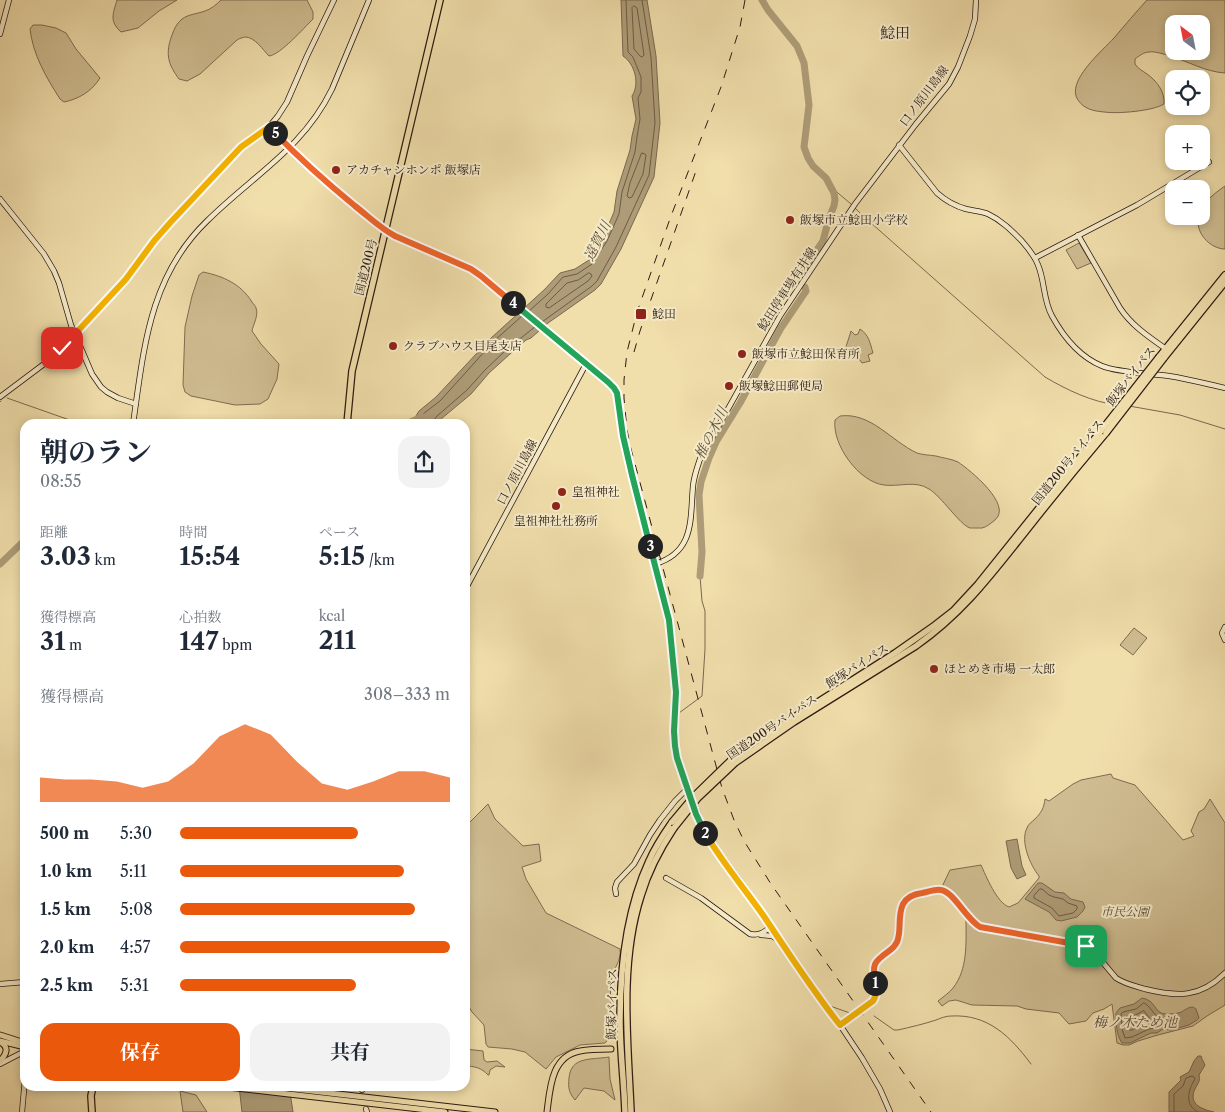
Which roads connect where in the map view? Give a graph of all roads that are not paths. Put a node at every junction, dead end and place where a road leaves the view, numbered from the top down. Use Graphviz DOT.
graph roads {
  1 [pos="9,0"];
  2 [pos="334,0"];
  3 [pos="369,0"];
  4 [pos="440,0"];
  5 [pos="976,0"];
  6 [pos="0,34"];
  7 [pos="269,127"];
  8 [pos="900,146"];
  9 [pos="290,148"];
  10 [pos="1196,170"];
  11 [pos="0,199"];
  12 [pos="385,230"];
  13 [pos="1078,235"];
  14 [pos="1035,258"];
  15 [pos="1225,274"];
  16 [pos="1225,282"];
  17 [pos="74,334"];
  18 [pos="1166,349"];
  19 [pos="1162,357"];
  20 [pos="585,363"];
  21 [pos="1225,388"];
  22 [pos="0,397"];
  23 [pos="136,404"];
  24 [pos="134,419"];
  25 [pos="347,419"];
  26 [pos="1103,432"];
  27 [pos="655,564"];
  28 [pos="470,581"];
  29 [pos="1225,627"];
  30 [pos="1225,640"];
  31 [pos="792,720"];
  32 [pos="687,789"];
  33 [pos="673,825"];
  34 [pos="666,878"];
  35 [pos="616,894"];
  36 [pos="763,916"];
  37 [pos="771,927"];
  38 [pos="757,935"];
  39 [pos="780,942"];
  40 [pos="1225,973"];
  41 [pos="20,982"];
  42 [pos="0,984"];
  43 [pos="620,1004"];
  44 [pos="840,1025"];
  45 [pos="0,1035"];
  46 [pos="0,1041"];
  47 [pos="20,1041"];
  48 [pos="20,1047"];
  49 [pos="611,1049"];
  50 [pos="20,1052"];
  51 [pos="0,1063"];
  52 [pos="24,1091"];
  53 [pos="92,1091"];
  54 [pos="274,1091"];
  55 [pos="302,1091"];
  56 [pos="624,1092"];
  57 [pos="349,1098"];
  58 [pos="22,1112"];
  59 [pos="92,1112"];
  60 [pos="445,1112"];
  61 [pos="495,1112"];
  62 [pos="547,1112"];
  63 [pos="625,1112"];
  64 [pos="631,1112"];
  65 [pos="890,1112"];
  1 -- 6 [label="street"];
  2 -- 7 [label="street"];
  3 -- 9 [label="street"];
  4 -- 12 [label="highway, 国道200号"];
  5 -- 8 [label="street, 口ノ原川島線"];
  7 -- 9 [label="street"];
  7 -- 17 [label="street"];
  8 -- 14 [label="street"];
  8 -- 27 [label="street, 鯰田停車場有井線"];
  9 -- 12 [label="street"];
  9 -- 23 [label="street"];
  10 -- 13 [label="street"];
  11 -- 17 [label="street"];
  12 -- 20 [label="street"];
  12 -- 25 [label="highway, 国道200号"];
  13 -- 14 [label="street"];
  13 -- 18 [label="street"];
  14 -- 21 [label="street"];
  15 -- 18 [label="highway, 飯塚バイパス"];
  16 -- 19 [label="highway, 国道200号バイパス"];
  17 -- 22 [label="street"];
  17 -- 23 [label="street"];
  18 -- 19 [label="highway, 飯塚バイパス"];
  19 -- 26 [label="highway, 国道200号バイパス, bridge"];
  20 -- 27 [label="street"];
  20 -- 28 [label="street, 口ノ原川島線"];
  23 -- 24 [label="street"];
  26 -- 31 [label="highway, 飯塚バイパス"];
  26 -- 31 [label="highway, 国道200号バイパス"];
  27 -- 32 [label="street"];
  29 -- 30 [label="street"];
  31 -- 33 [label="highway, 国道200号バイパス, bridge"];
  32 -- 35 [label="street"];
  32 -- 36 [label="street"];
  33 -- 43 [label="highway, 飯塚バイパス"];
  33 -- 64 [label="highway, 国道200号バイパス"];
  34 -- 38 [label="street"];
  36 -- 37 [label="street"];
  36 -- 38 [label="street"];
  37 -- 38 [label="street"];
  37 -- 39 [label="street"];
  38 -- 39 [label="street"];
  39 -- 44 [label="street"];
  40 -- 44 [label="street"];
  41 -- 42 [label="street"];
  43 -- 49 [label="main road"];
  43 -- 56 [label="highway, 飯塚バイパス"];
  44 -- 65 [label="street"];
  45 -- 47 [label="main road"];
  46 -- 48 [label="main road"];
  46 -- 51 [label="main road"];
  49 -- 56 [label="main road"];
  49 -- 62 [label="main road"];
  50 -- 51 [label="street"];
  52 -- 58 [label="street"];
  53 -- 59 [label="highway"];
  54 -- 57 [label="main road"];
  55 -- 57 [label="main road"];
  56 -- 63 [label="highway, 飯塚バイパス"];
  57 -- 60 [label="main road"];
  57 -- 61 [label="main road"];
}
